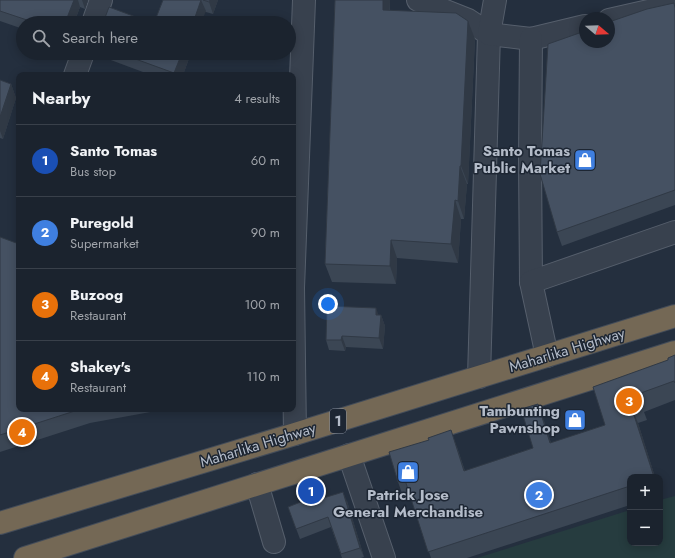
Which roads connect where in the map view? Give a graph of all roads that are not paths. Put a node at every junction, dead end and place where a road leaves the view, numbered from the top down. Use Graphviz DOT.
graph roads {
  1 [pos="101,0"];
  2 [pos="304,0"];
  3 [pos="418,0"];
  4 [pos="495,0"];
  5 [pos="675,5"];
  6 [pos="95,16"];
  7 [pos="615,19"];
  8 [pos="579,27"];
  9 [pos="489,34"];
  10 [pos="531,39"];
  11 [pos="80,60"];
  12 [pos="76,72"];
  13 [pos="296,230"];
  14 [pos="675,232"];
  15 [pos="531,282"];
  16 [pos="675,316"];
  17 [pos="675,352"];
  18 [pos="547,356"];
  19 [pos="479,377"];
  20 [pos="295,412"];
  21 [pos="295,434"];
  22 [pos="349,455"];
  23 [pos="257,484"];
  24 [pos="0,523"];
  25 [pos="274,542"];
  26 [pos="25,558"];
  27 [pos="384,558"];
  1 -- 6 [label="street"];
  2 -- 13 [label="street"];
  3 -- 9 [label="street"];
  4 -- 9 [label="street"];
  5 -- 7 [label="street"];
  8 -- 10 [label="street"];
  9 -- 10 [label="street"];
  9 -- 19 [label="street"];
  10 -- 15 [label="street"];
  11 -- 12 [label="street"];
  14 -- 15 [label="street"];
  15 -- 18 [label="street"];
  16 -- 18 [label="highway, Maharlika Highway / 1"];
  17 -- 22 [label="highway, 1"];
  18 -- 19 [label="highway, Maharlika Highway / 1"];
  19 -- 21 [label="highway, Maharlika Highway / 1"];
  20 -- 21 [label="street"];
  21 -- 24 [label="highway, Maharlika Highway / 1"];
  22 -- 23 [label="highway, 1"];
  22 -- 27 [label="street"];
  23 -- 25 [label="street"];
  23 -- 26 [label="highway, 1"];
}
